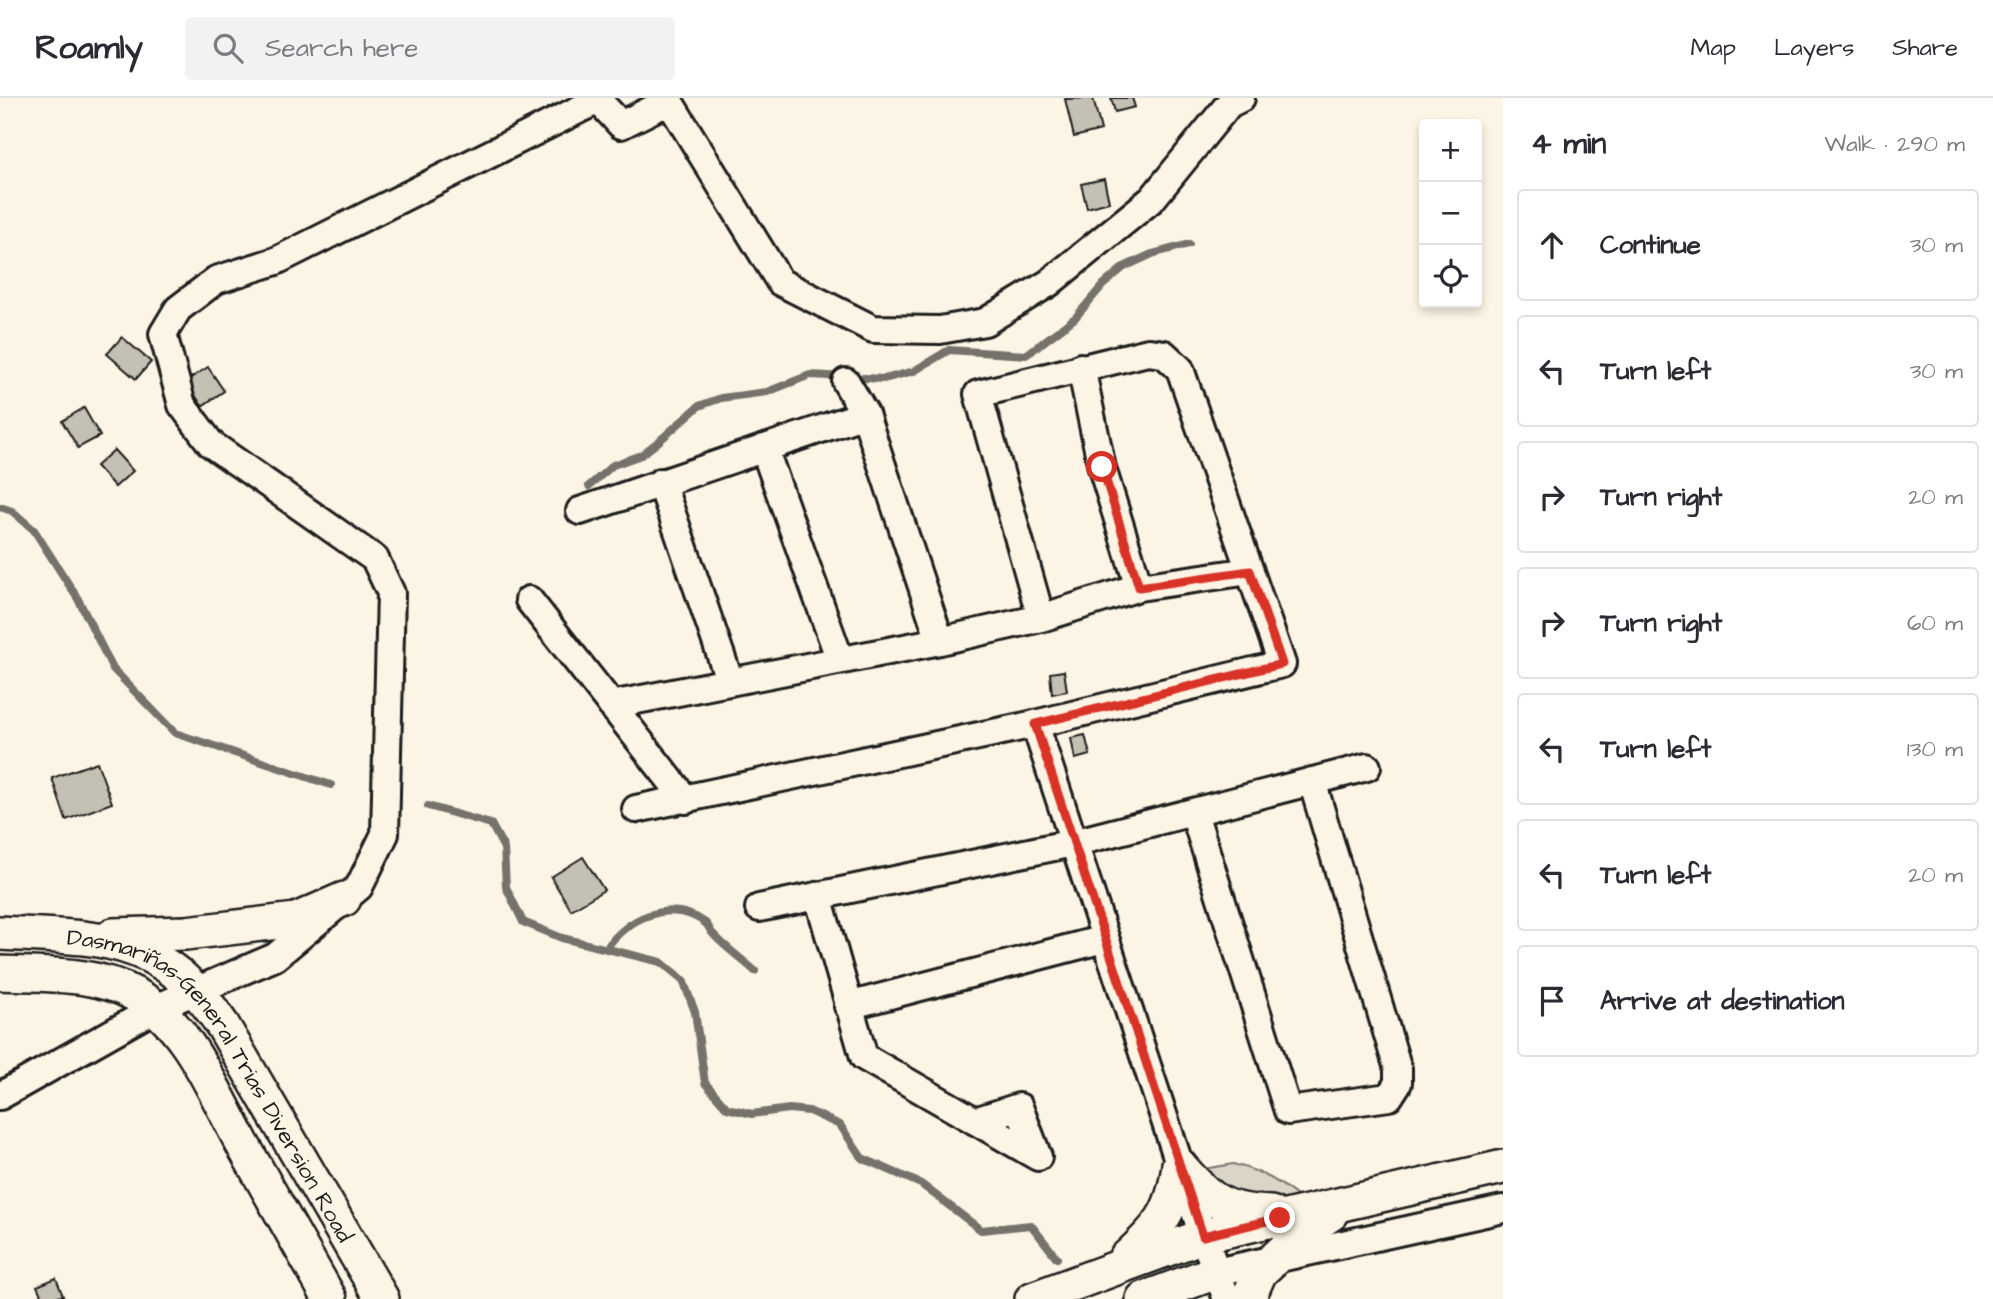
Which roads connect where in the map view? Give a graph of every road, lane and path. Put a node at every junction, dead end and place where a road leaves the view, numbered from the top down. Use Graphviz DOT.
graph roads {
  1 [pos="1241,98"];
  2 [pos="1081,367"];
  3 [pos="846,382"];
  4 [pos="864,414"];
  5 [pos="764,448"];
  6 [pos="661,482"];
  7 [pos="580,511"];
  8 [pos="1250,571"];
  9 [pos="1139,587"];
  10 [pos="529,600"];
  11 [pos="1041,618"];
  12 [pos="940,641"];
  13 [pos="840,660"];
  14 [pos="730,682"];
  15 [pos="611,705"];
  16 [pos="1035,724"];
  17 [pos="1367,766"];
  18 [pos="1312,781"];
  19 [pos="686,800"];
  20 [pos="636,809"];
  21 [pos="1194,813"];
  22 [pos="1073,843"];
  23 [pos="818,896"];
  24 [pos="344,899"];
  25 [pos="759,908"];
  26 [pos="0,933"];
  27 [pos="71,937"];
  28 [pos="1104,939"];
  29 [pos="0,973"];
  30 [pos="197,989"];
  31 [pos="848,1006"];
  32 [pos="156,1009"];
  33 [pos="0,1096"];
  34 [pos="975,1121"];
  35 [pos="1179,1165"];
  36 [pos="1503,1167"];
  37 [pos="1364,1199"];
  38 [pos="1503,1209"];
  39 [pos="1301,1214"];
  40 [pos="1203,1236"];
  41 [pos="1275,1259"];
  42 [pos="1114,1269"];
  43 [pos="1222,1285"];
  44 [pos="330,1299"];
  45 [pos="382,1299"];
  46 [pos="1032,1299"];
  47 [pos="1143,1299"];
  48 [pos="1248,1299"];
  1 -- 24 [label="street"];
  2 -- 8 [label="street"];
  2 -- 9 [label="street"];
  2 -- 11 [label="street"];
  3 -- 4 [label="street"];
  4 -- 5 [label="street"];
  4 -- 12 [label="street"];
  5 -- 6 [label="street"];
  5 -- 13 [label="street"];
  6 -- 7 [label="street"];
  6 -- 14 [label="street"];
  8 -- 9 [label="street"];
  8 -- 16 [label="street"];
  9 -- 11 [label="street"];
  10 -- 15 [label="street"];
  11 -- 12 [label="street"];
  12 -- 13 [label="street"];
  13 -- 14 [label="street"];
  14 -- 15 [label="street"];
  15 -- 19 [label="street"];
  16 -- 19 [label="street"];
  16 -- 22 [label="street"];
  17 -- 18 [label="street"];
  18 -- 21 [label="street"];
  18 -- 21 [label="street"];
  19 -- 20 [label="street"];
  21 -- 22 [label="street"];
  22 -- 23 [label="street"];
  22 -- 28 [label="street"];
  23 -- 25 [label="street"];
  23 -- 31 [label="street"];
  24 -- 27 [label="street"];
  24 -- 30 [label="street"];
  26 -- 27 [label="street, Dasmariñas-General Trias Diversion Road"];
  27 -- 30 [label="street, Dasmariñas-General Trias Diversion Road"];
  28 -- 31 [label="street"];
  28 -- 35 [label="street"];
  29 -- 32 [label="street, Dasmariñas-General Trias Diversion Road"];
  30 -- 32 [label="street"];
  30 -- 45 [label="street, Dasmariñas-General Trias Diversion Road"];
  31 -- 34 [label="street"];
  32 -- 33 [label="street"];
  32 -- 44 [label="street, Dasmariñas-General Trias Diversion Road"];
  35 -- 39 [label="street"];
  35 -- 40 [label="street"];
  35 -- 42 [label="street"];
  36 -- 37 [label="street"];
  37 -- 39 [label="street"];
  37 -- 41 [label="street"];
  38 -- 41 [label="street"];
  39 -- 40 [label="street"];
  40 -- 42 [label="street"];
  40 -- 43 [label="street"];
  41 -- 43 [label="street"];
  41 -- 48 [label="street"];
  42 -- 46 [label="street"];
  43 -- 47 [label="street"];
}
